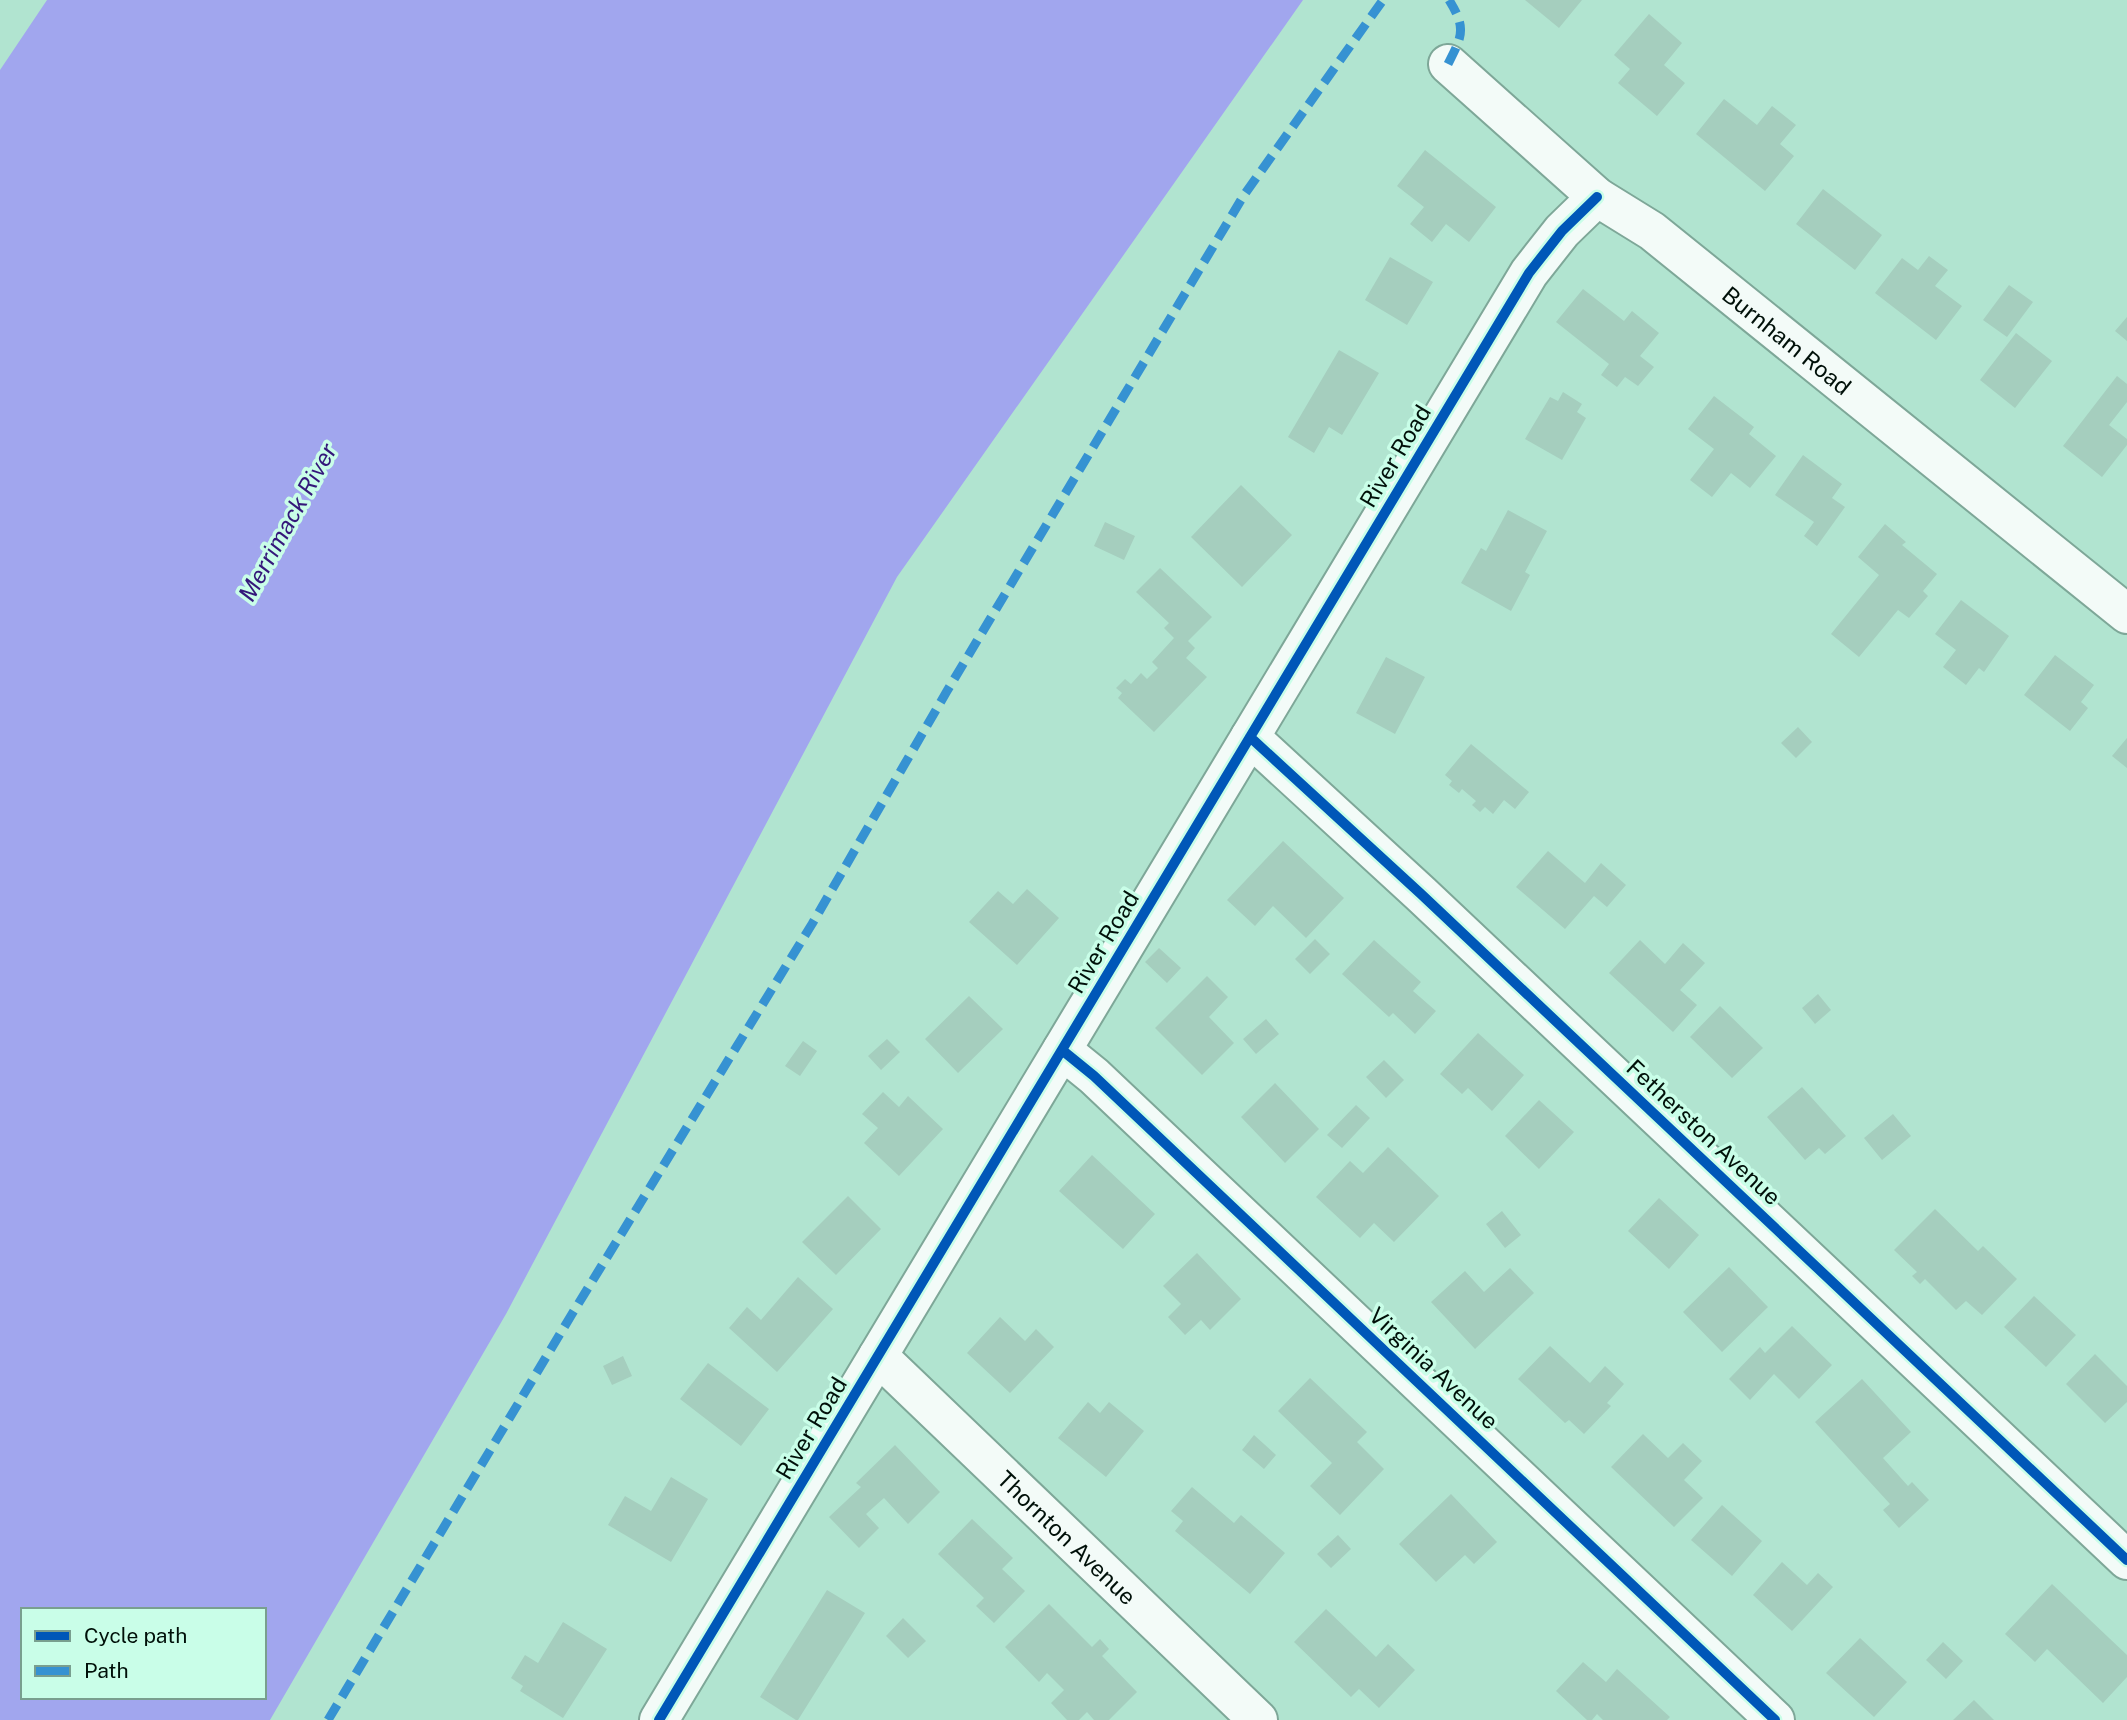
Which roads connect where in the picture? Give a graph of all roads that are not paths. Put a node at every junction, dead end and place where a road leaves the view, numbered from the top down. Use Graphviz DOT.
graph roads {
  1 [pos="1448,64"];
  2 [pos="1597,197"];
  3 [pos="2127,614"];
  4 [pos="1250,737"];
  5 [pos="1062,1050"];
  6 [pos="878,1356"];
  7 [pos="2127,1560"];
  8 [pos="659,1720"];
  9 [pos="1258,1720"];
  10 [pos="1775,1720"];
  1 -- 2 [label="street, Burnham Road"];
  2 -- 3 [label="street, Burnham Road"];
  2 -- 4 [label="street, River Road"];
  4 -- 5 [label="street, River Road"];
  4 -- 7 [label="street, Fetherston Avenue"];
  5 -- 6 [label="street, River Road"];
  5 -- 10 [label="street, Virginia Avenue"];
  6 -- 8 [label="street, River Road"];
  6 -- 9 [label="street, Thornton Avenue"];
}
